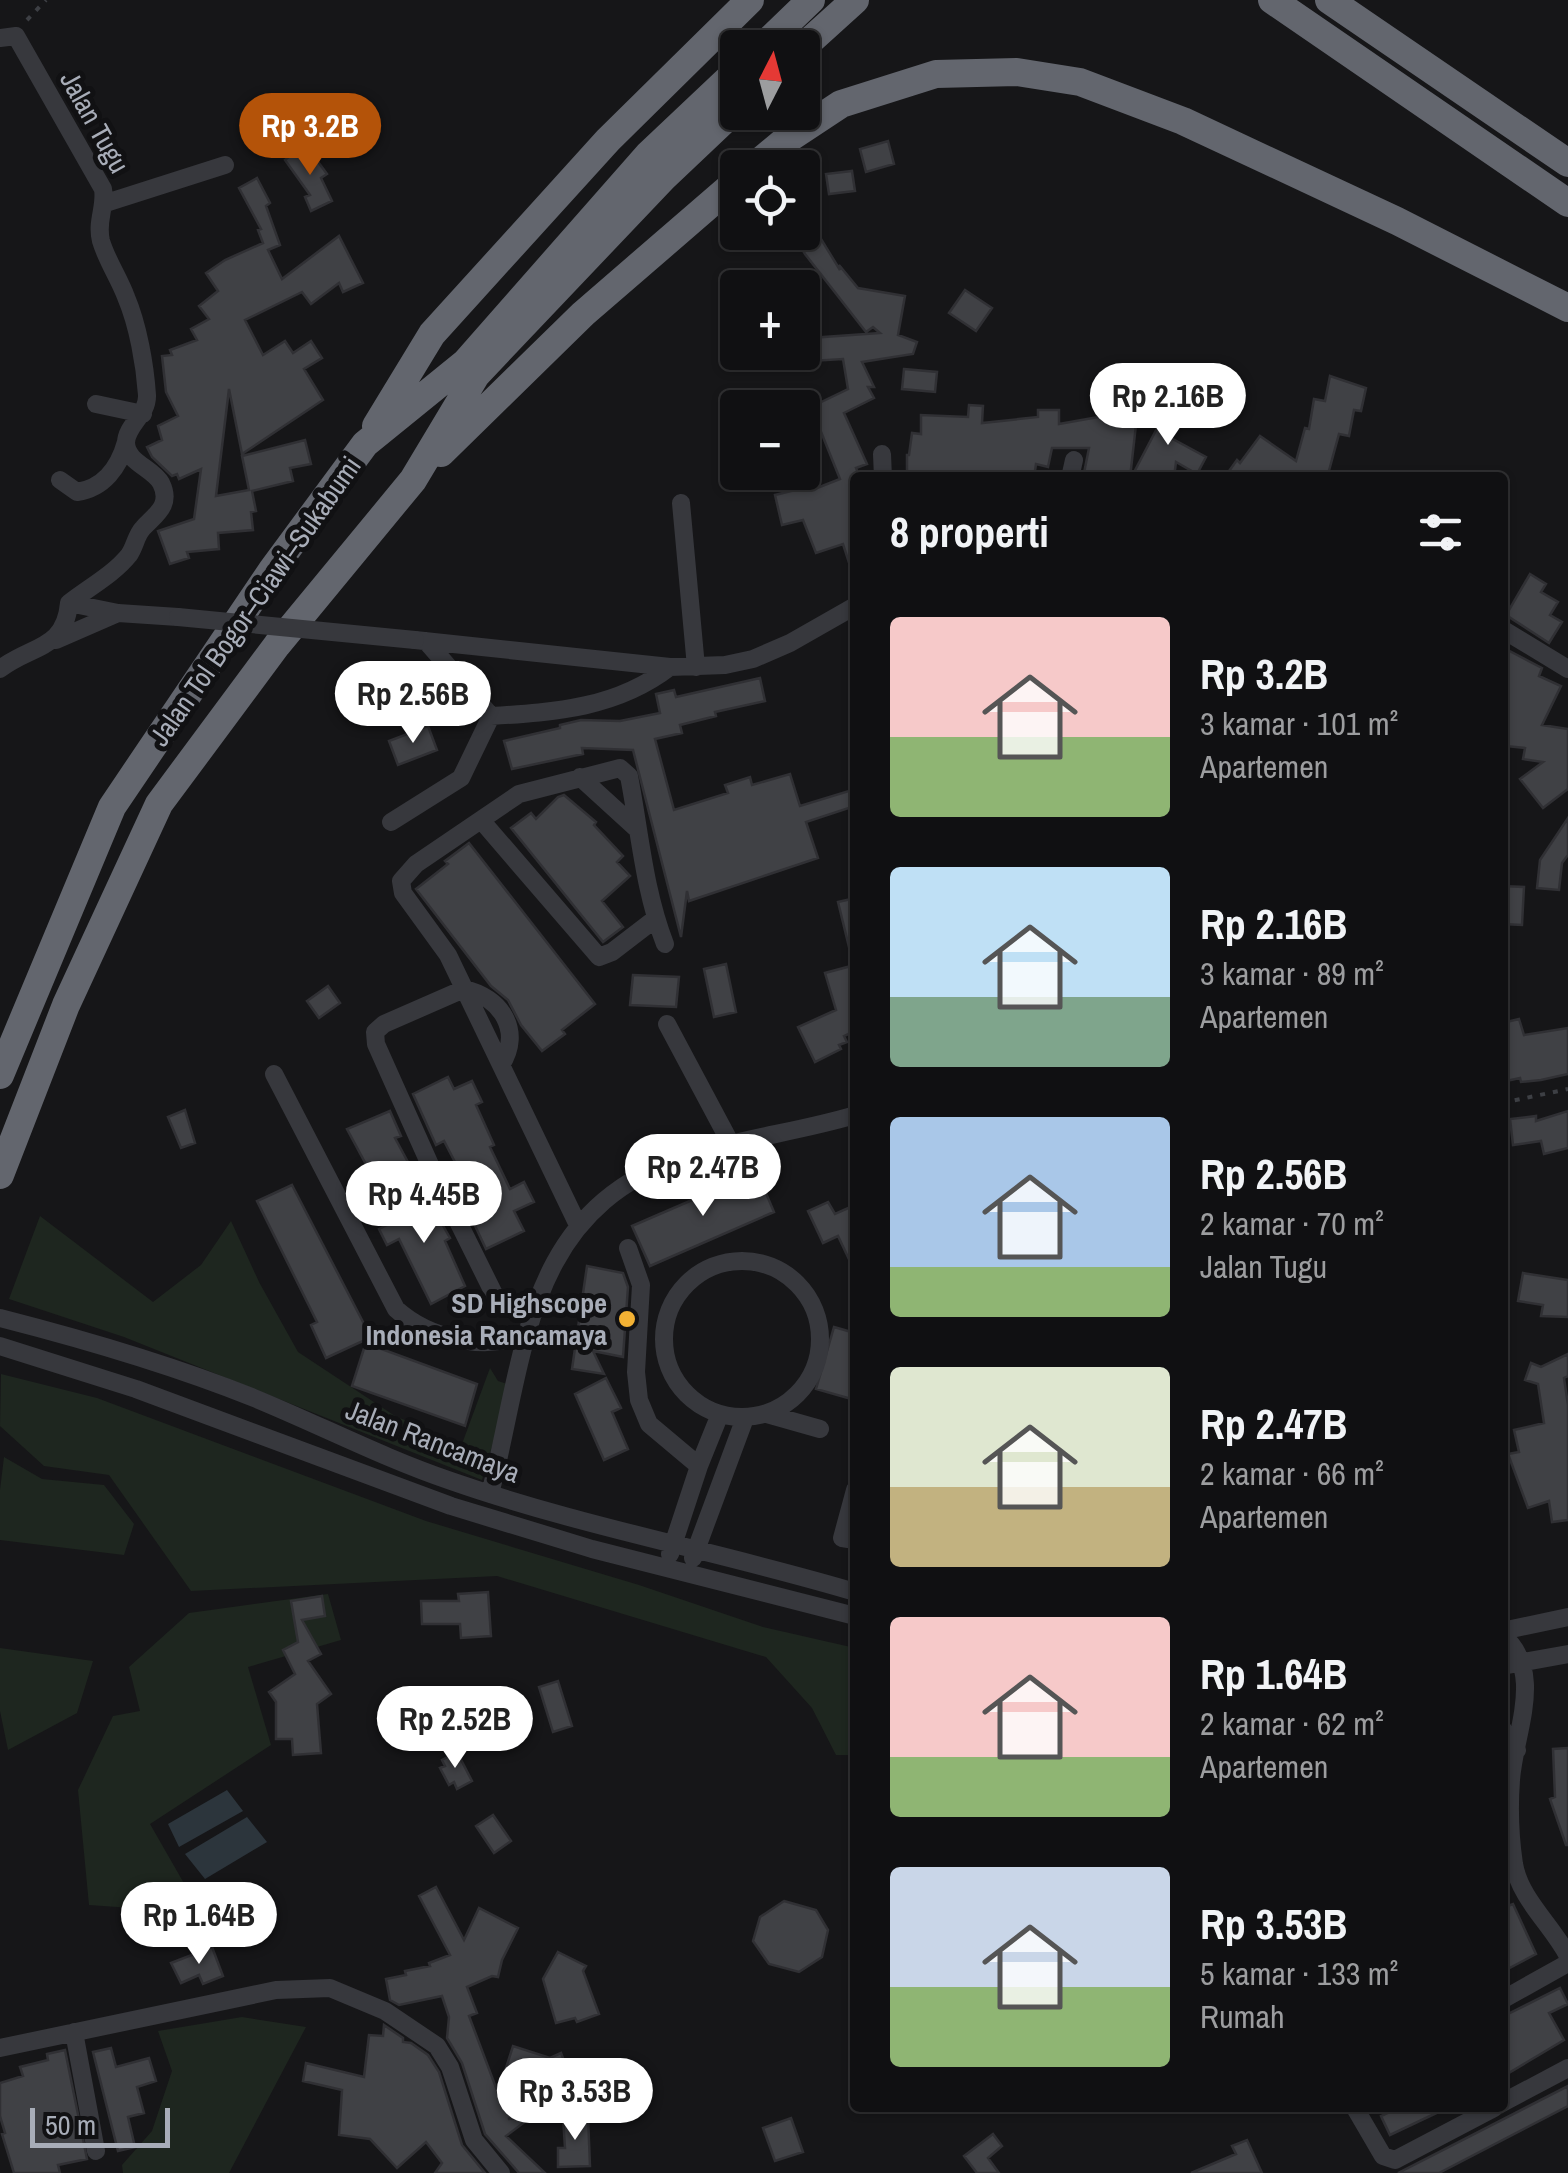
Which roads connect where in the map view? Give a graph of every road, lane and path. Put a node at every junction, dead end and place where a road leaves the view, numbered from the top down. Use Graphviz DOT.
graph roads {
  1 [pos="750,0"];
  2 [pos="811,0"];
  3 [pos="855,0"];
  4 [pos="1272,0"];
  5 [pos="1329,0"];
  6 [pos="42,1"];
  7 [pos="780,30"];
  8 [pos="820,32"];
  9 [pos="8,37"];
  10 [pos="720,91"];
  11 [pos="720,121"];
  12 [pos="773,150"];
  13 [pos="1568,163"];
  14 [pos="225,165"];
  15 [pos="656,166"];
  16 [pos="720,195"];
  17 [pos="106,203"];
  18 [pos="1568,203"];
  19 [pos="1568,308"];
  20 [pos="96,404"];
  21 [pos="143,414"];
  22 [pos="126,442"];
  23 [pos="365,444"];
  24 [pos="882,454"];
  25 [pos="883,472"];
  26 [pos="60,480"];
  27 [pos="414,480"];
  28 [pos="681,503"];
  29 [pos="69,603"];
  30 [pos="850,609"];
  31 [pos="118,613"];
  32 [pos="1508,634"];
  33 [pos="56,640"];
  34 [pos="421,641"];
  35 [pos="670,667"];
  36 [pos="696,667"];
  37 [pos="0,669"];
  38 [pos="1568,669"];
  39 [pos="491,716"];
  40 [pos="580,777"];
  41 [pos="481,820"];
  42 [pos="390,822"];
  43 [pos="637,829"];
  44 [pos="655,919"];
  45 [pos="665,944"];
  46 [pos="464,989"];
  47 [pos="667,1024"];
  48 [pos="274,1074"];
  49 [pos="0,1075"];
  50 [pos="1568,1089"];
  51 [pos="1508,1102"];
  52 [pos="850,1116"];
  53 [pos="732,1144"];
  54 [pos="431,1167"];
  55 [pos="0,1174"];
  56 [pos="346,1210"];
  57 [pos="578,1226"];
  58 [pos="628,1248"];
  59 [pos="497,1300"];
  60 [pos="0,1318"];
  61 [pos="528,1332"];
  62 [pos="9,1348"];
  63 [pos="720,1414"];
  64 [pos="767,1414"];
  65 [pos="744,1418"];
  66 [pos="820,1429"];
  67 [pos="698,1466"];
  68 [pos="490,1494"];
  69 [pos="673,1545"];
  70 [pos="696,1551"];
  71 [pos="664,1568"];
  72 [pos="688,1573"];
  73 [pos="850,1591"];
  74 [pos="850,1615"];
  75 [pos="1568,1617"];
  76 [pos="1508,1632"];
  77 [pos="1508,1641"];
  78 [pos="1568,1654"];
  79 [pos="1524,1663"];
  80 [pos="1508,1665"];
  81 [pos="1508,1737"];
  82 [pos="1517,1750"];
  83 [pos="1508,1773"];
  84 [pos="1508,1796"];
  85 [pos="1510,1880"];
  86 [pos="1568,1960"];
  87 [pos="1508,1996"];
  88 [pos="74,2032"];
  89 [pos="0,2048"];
  90 [pos="1568,2068"];
  91 [pos="1508,2100"];
  92 [pos="1356,2112"];
  93 [pos="1486,2112"];
  94 [pos="96,2150"];
  95 [pos="501,2173"];
  1 -- 23 [label="highway"];
  2 -- 7 [label="highway"];
  3 -- 8 [label="highway"];
  4 -- 18 [label="highway"];
  5 -- 13 [label="highway"];
  6 -- 9 [label="path"];
  9 -- 17 [label="street, Jalan Tugu"];
  10 -- 15 [label="highway, Jalan Tol Bogor–Ciawi–Sukabumi"];
  11 -- 15 [label="highway, Jalan Tol Bogor–Ciawi–Sukabumi"];
  12 -- 19 [label="highway"];
  14 -- 17 [label="street"];
  15 -- 23 [label="highway, Jalan Tol Bogor–Ciawi–Sukabumi"];
  15 -- 27 [label="highway, Jalan Tol Bogor–Ciawi–Sukabumi"];
  16 -- 27 [label="highway"];
  17 -- 21 [label="street, Jalan Tugu"];
  20 -- 21 [label="street"];
  21 -- 22 [label="street"];
  22 -- 26 [label="street"];
  22 -- 29 [label="street"];
  23 -- 49 [label="highway, Jalan Tol Bogor–Ciawi–Sukabumi"];
  24 -- 25 [label="street"];
  27 -- 55 [label="highway, Jalan Tol Bogor–Ciawi–Sukabumi"];
  28 -- 36 [label="street"];
  29 -- 31 [label="street"];
  29 -- 33 [label="street"];
  30 -- 36 [label="street"];
  31 -- 33 [label="street"];
  31 -- 34 [label="street, bridge"];
  32 -- 38 [label="street"];
  33 -- 37 [label="street"];
  34 -- 35 [label="street"];
  34 -- 39 [label="street"];
  35 -- 36 [label="street"];
  35 -- 39 [label="street"];
  39 -- 42 [label="street"];
  40 -- 41 [label="street"];
  40 -- 43 [label="street"];
  40 -- 43 [label="street"];
  41 -- 44 [label="street"];
  41 -- 46 [label="street"];
  43 -- 44 [label="street"];
  44 -- 45 [label="street"];
  46 -- 54 [label="street"];
  46 -- 57 [label="street"];
  47 -- 53 [label="street"];
  48 -- 56 [label="street"];
  50 -- 51 [label="path"];
  52 -- 53 [label="street"];
  53 -- 57 [label="street"];
  54 -- 56 [label="street"];
  54 -- 59 [label="street"];
  56 -- 61 [label="street"];
  57 -- 61 [label="street"];
  58 -- 67 [label="street"];
  60 -- 68 [label="street, Jalan Rancamaya"];
  61 -- 68 [label="street"];
  62 -- 71 [label="street, Jalan Rancamaya"];
  63 -- 64 [label="street"];
  63 -- 65 [label="street"];
  63 -- 67 [label="street"];
  64 -- 65 [label="street"];
  64 -- 66 [label="street"];
  65 -- 70 [label="street"];
  67 -- 69 [label="street"];
  68 -- 69 [label="street, Jalan Rancamaya"];
  69 -- 70 [label="street, Jalan Rancamaya"];
  69 -- 71 [label="street"];
  70 -- 72 [label="street"];
  70 -- 73 [label="street, Jalan Rancamaya"];
  71 -- 72 [label="street, Jalan Rancamaya"];
  72 -- 74 [label="street, Jalan Rancamaya"];
  75 -- 76 [label="street"];
  77 -- 79 [label="street"];
  78 -- 79 [label="street"];
  79 -- 80 [label="street"];
  79 -- 82 [label="street"];
  81 -- 82 [label="street"];
  82 -- 83 [label="street"];
  84 -- 85 [label="street"];
  85 -- 86 [label="street"];
  86 -- 87 [label="street"];
  88 -- 89 [label="street"];
  88 -- 94 [label="street"];
  88 -- 95 [label="street"];
  90 -- 91 [label="street"];
  92 -- 93 [label="street"];
}
